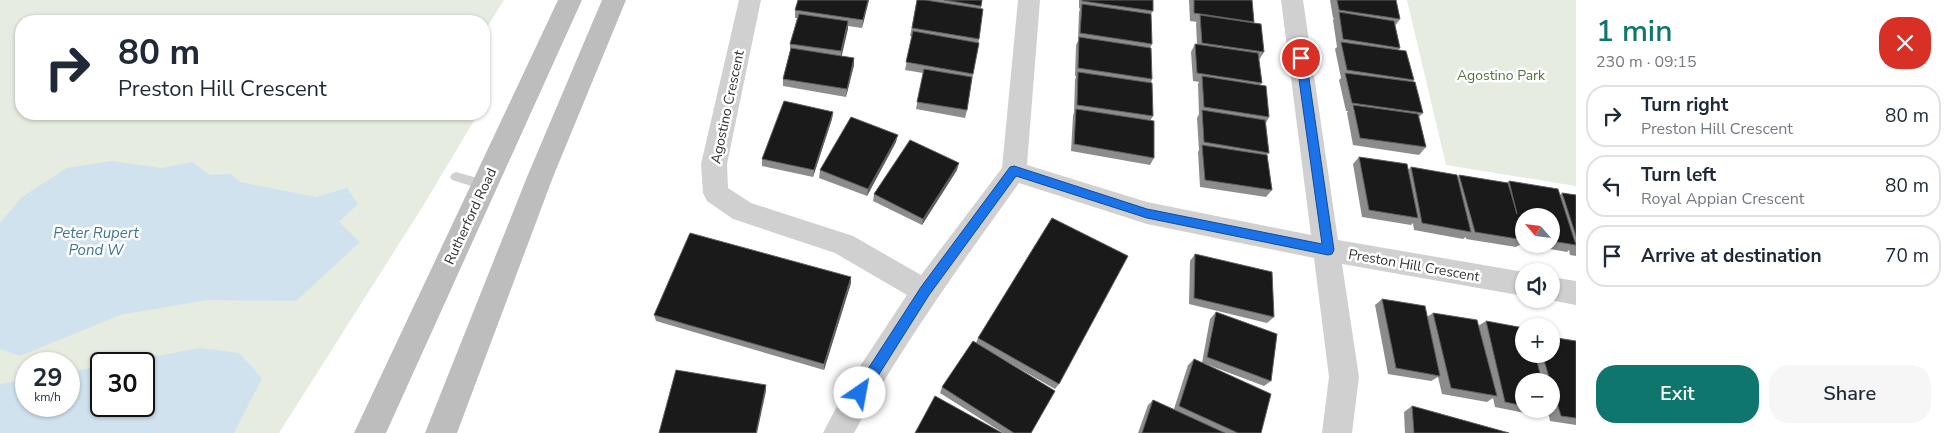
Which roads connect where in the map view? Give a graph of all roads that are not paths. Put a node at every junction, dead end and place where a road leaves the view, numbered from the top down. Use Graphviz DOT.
graph roads {
  1 [pos="570,0"];
  2 [pos="614,0"];
  3 [pos="750,0"];
  4 [pos="1029,0"];
  5 [pos="1292,0"];
  6 [pos="1014,171"];
  7 [pos="456,178"];
  8 [pos="484,185"];
  9 [pos="1328,250"];
  10 [pos="1515,282"];
  11 [pos="1560,290"];
  12 [pos="925,291"];
  13 [pos="1576,293"];
  14 [pos="370,433"];
  15 [pos="441,433"];
  16 [pos="838,433"];
  17 [pos="1337,433"];
  1 -- 8 [label="main road, Rutherford Road"];
  2 -- 15 [label="main road"];
  3 -- 12 [label="street, Agostino Crescent"];
  4 -- 6 [label="street"];
  5 -- 9 [label="street"];
  6 -- 9 [label="street, Preston Hill Crescent"];
  6 -- 12 [label="street"];
  7 -- 8 [label="lane"];
  8 -- 14 [label="main road, Rutherford Road"];
  9 -- 10 [label="street, Preston Hill Crescent"];
  9 -- 17 [label="street"];
  11 -- 13 [label="street"];
  12 -- 16 [label="street"];
}
